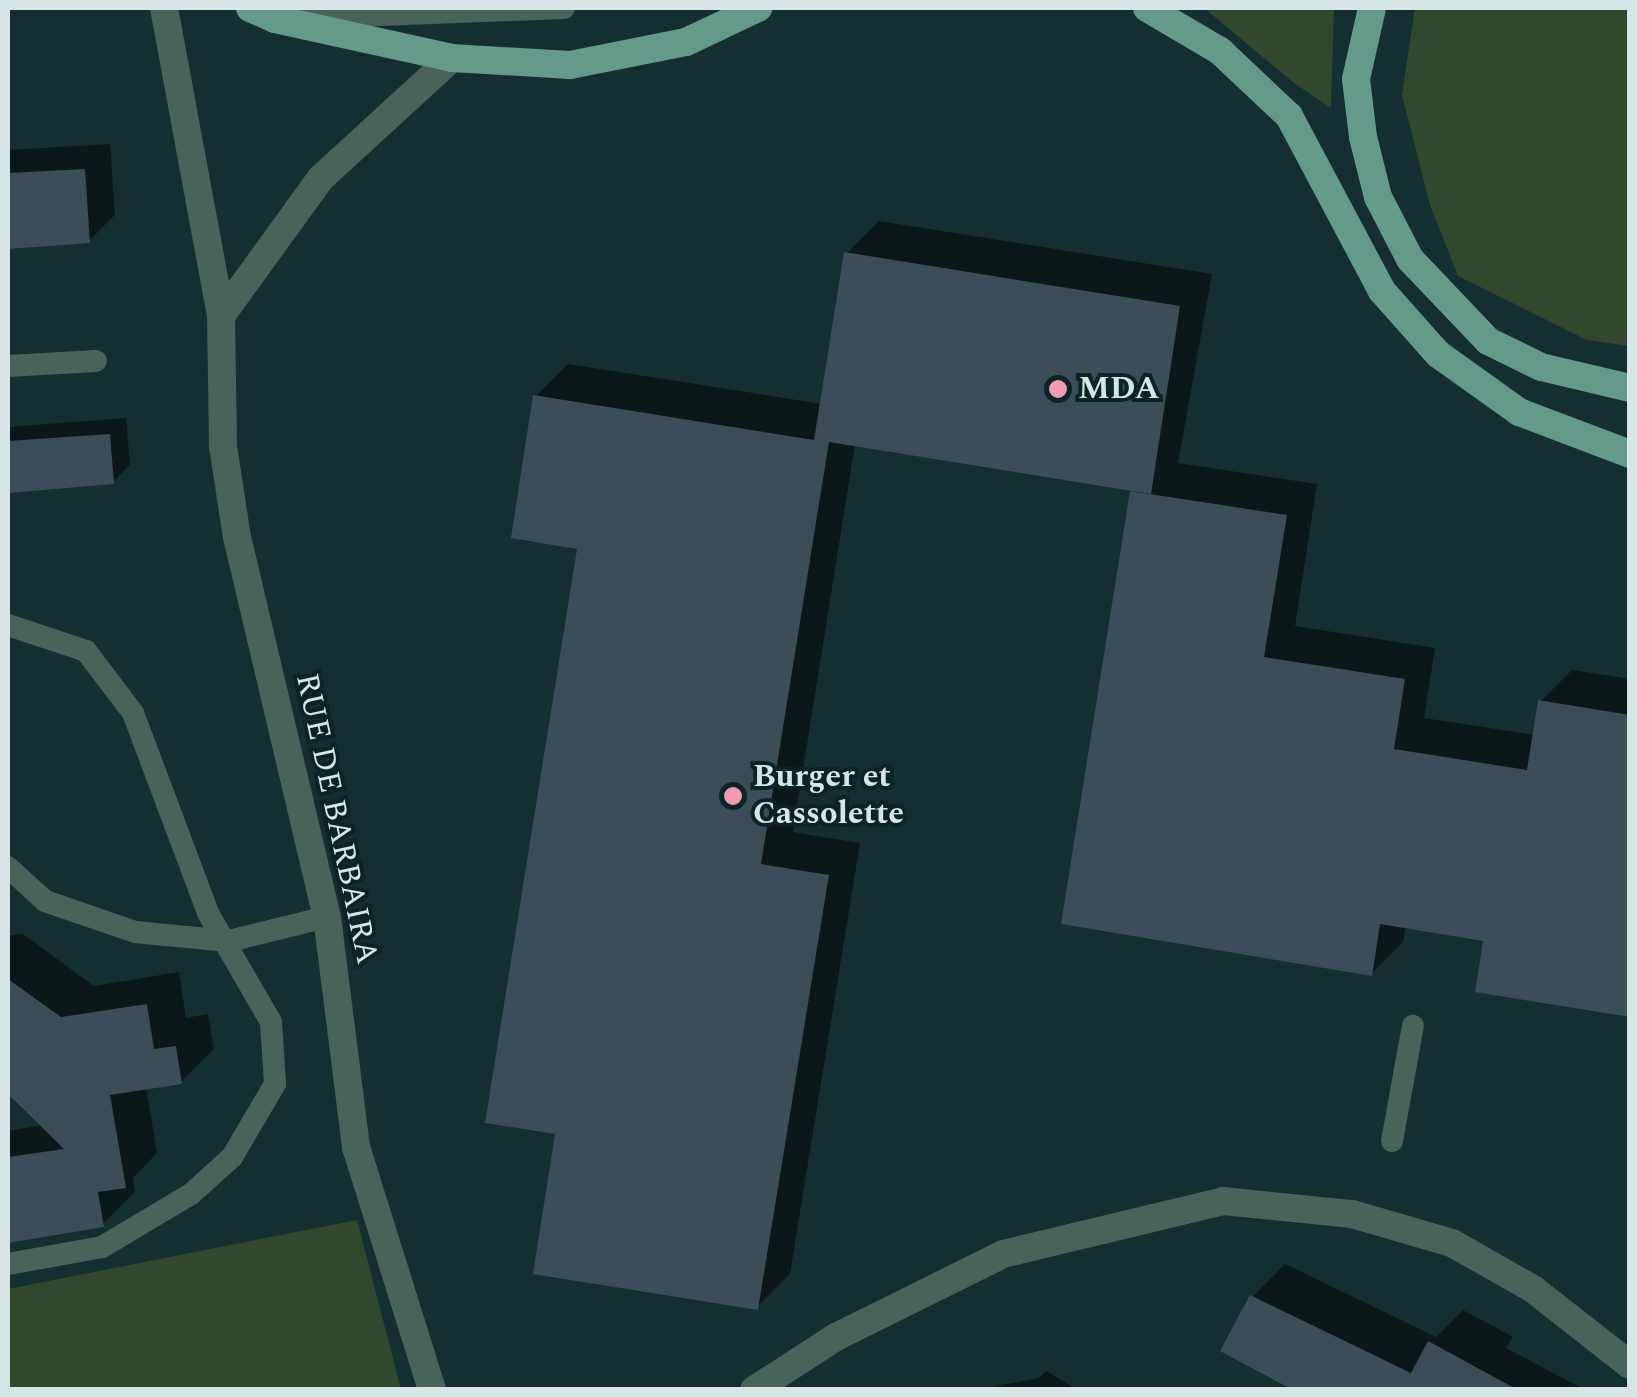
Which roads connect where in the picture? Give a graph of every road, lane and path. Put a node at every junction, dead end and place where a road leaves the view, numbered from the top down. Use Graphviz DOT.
graph roads {
  1 [pos="164,8"];
  2 [pos="564,8"];
  3 [pos="758,8"];
  4 [pos="1148,8"];
  5 [pos="1372,8"];
  6 [pos="262,13"];
  7 [pos="452,58"];
  8 [pos="221,316"];
  9 [pos="96,361"];
  10 [pos="8,366"];
  11 [pos="1630,388"];
  12 [pos="1630,454"];
  13 [pos="8,625"];
  14 [pos="8,867"];
  15 [pos="327,917"];
  16 [pos="229,941"];
  17 [pos="1413,1026"];
  18 [pos="1392,1142"];
  19 [pos="8,1264"];
  20 [pos="1630,1365"];
  21 [pos="432,1390"];
  22 [pos="754,1390"];
  1 -- 8 [label="street, RUE DE BARBAIRA"];
  2 -- 6 [label="lane"];
  3 -- 7 [label="main road"];
  4 -- 12 [label="main road"];
  5 -- 11 [label="main road"];
  6 -- 7 [label="main road"];
  7 -- 8 [label="street"];
  8 -- 15 [label="street, RUE DE BARBAIRA"];
  9 -- 10 [label="lane"];
  13 -- 16 [label="lane"];
  14 -- 16 [label="lane"];
  15 -- 16 [label="lane"];
  15 -- 21 [label="street, RUE DE BARBAIRA"];
  16 -- 19 [label="lane"];
  17 -- 18 [label="lane"];
  20 -- 22 [label="street"];
}
